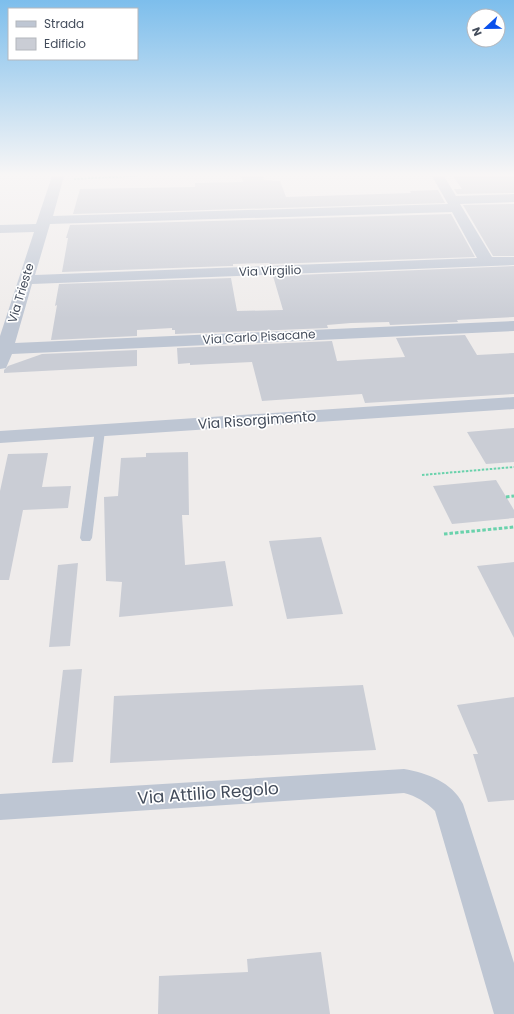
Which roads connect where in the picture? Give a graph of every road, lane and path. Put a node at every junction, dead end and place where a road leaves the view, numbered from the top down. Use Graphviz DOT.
graph roads {
  1 [pos="57,223"];
  2 [pos="466,223"];
  3 [pos="43,224"];
  4 [pos="0,229"];
  5 [pos="514,261"];
  6 [pos="487,262"];
  7 [pos="25,280"];
  8 [pos="514,326"];
  9 [pos="2,357"];
  10 [pos="514,403"];
  11 [pos="100,430"];
  12 [pos="0,437"];
  13 [pos="514,467"];
  14 [pos="422,475"];
  15 [pos="514,496"];
  16 [pos="506,497"];
  17 [pos="514,527"];
  18 [pos="444,534"];
  19 [pos="86,538"];
  20 [pos="0,807"];
  21 [pos="512,1014"];
  1 -- 3 [label="street"];
  2 -- 6 [label="street"];
  3 -- 4 [label="street"];
  3 -- 7 [label="street, Via Trieste"];
  5 -- 6 [label="street, Via Virgilio"];
  6 -- 7 [label="street, Via Virgilio"];
  7 -- 9 [label="street, Via Trieste"];
  8 -- 9 [label="street, Via Carlo Pisacane"];
  10 -- 11 [label="street, Via Risorgimento"];
  11 -- 12 [label="street, Via Risorgimento"];
  11 -- 19 [label="lane"];
  13 -- 14 [label="path"];
  15 -- 16 [label="path"];
  17 -- 18 [label="path"];
  20 -- 21 [label="street, Via Attilio Regolo"];
}
